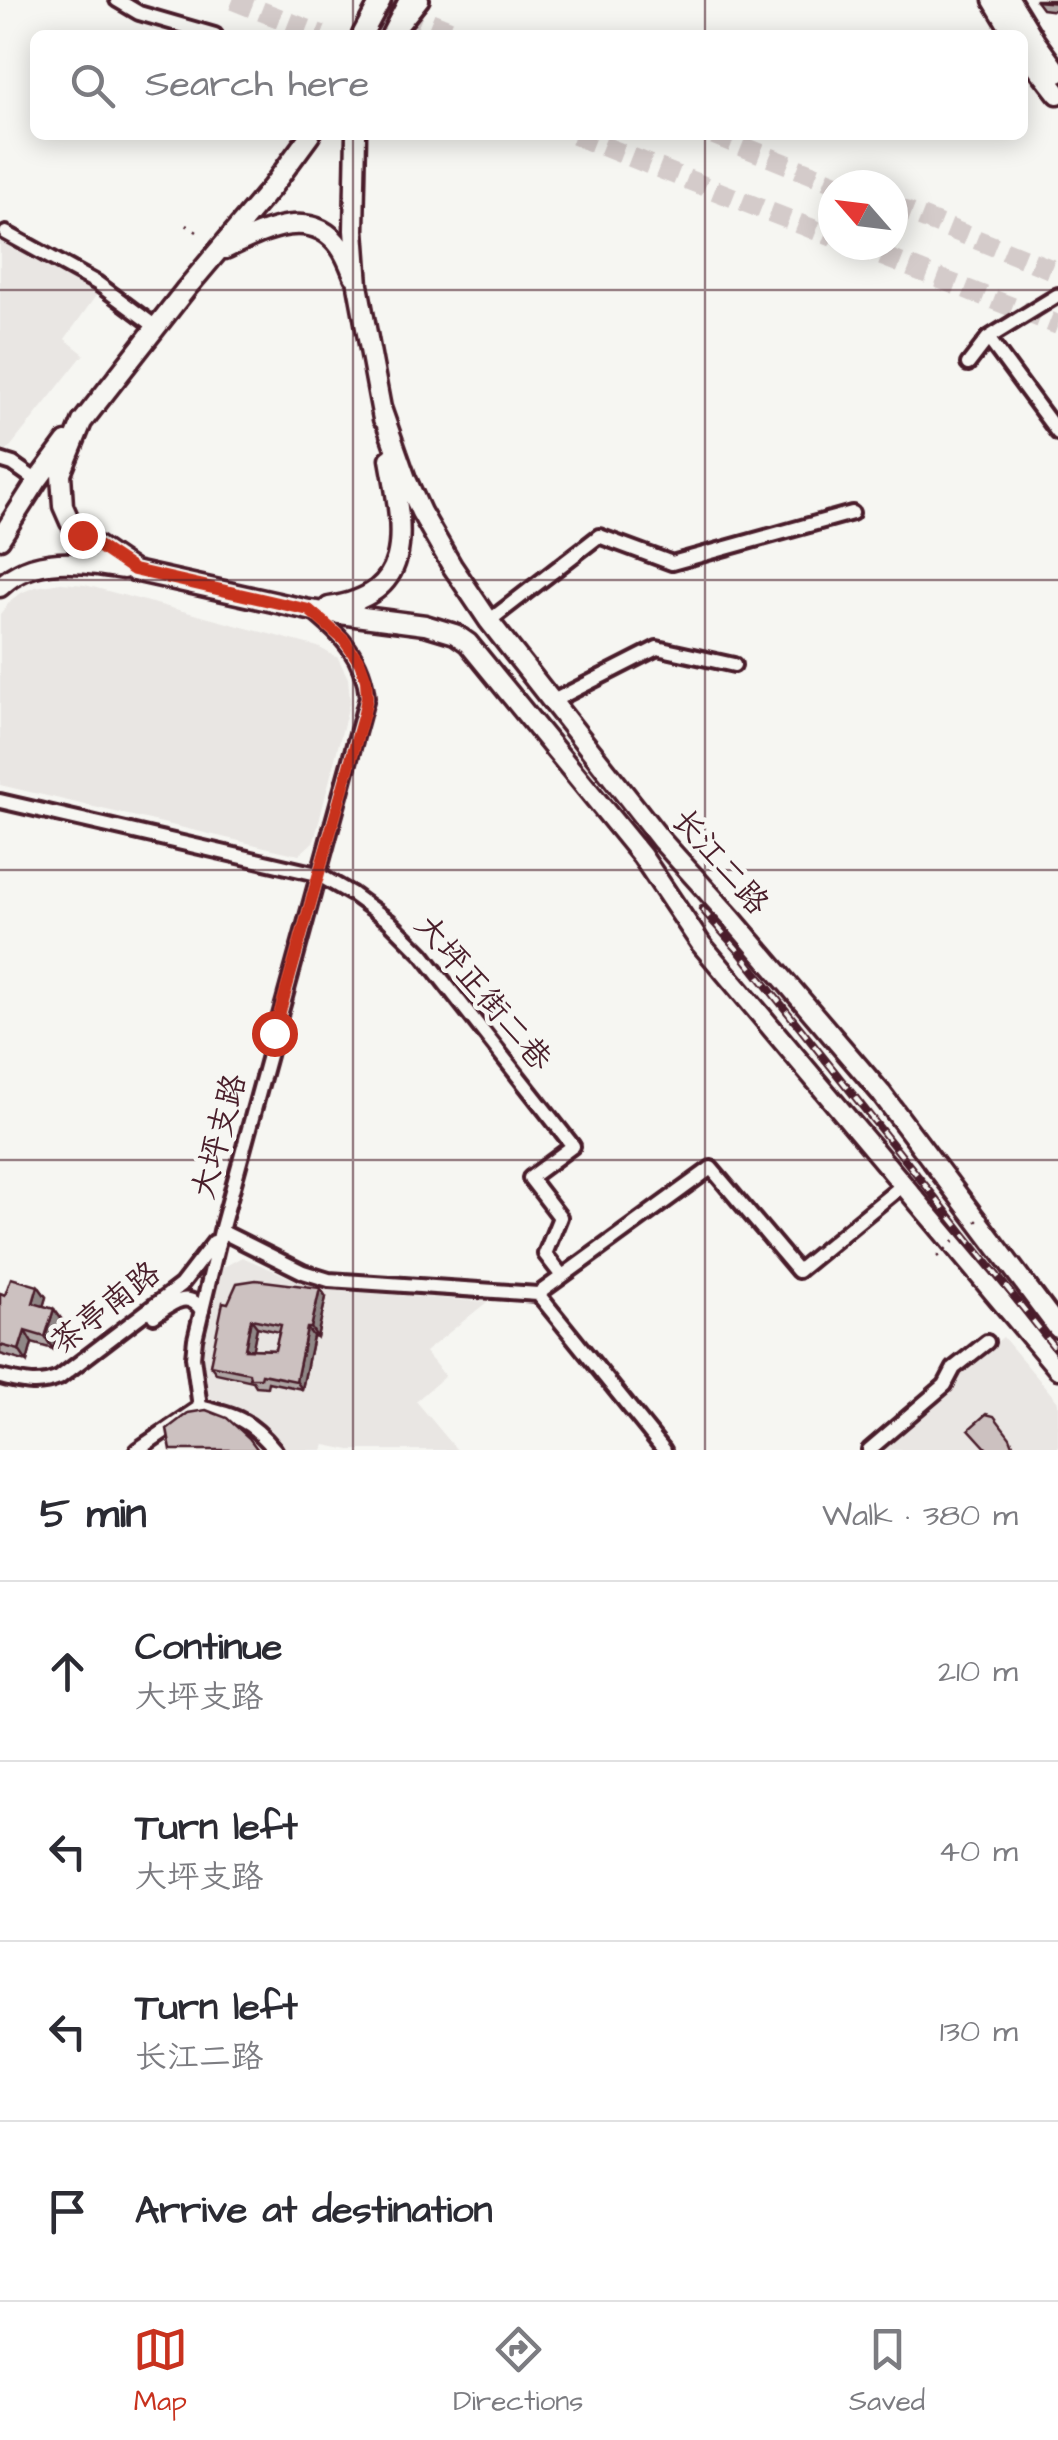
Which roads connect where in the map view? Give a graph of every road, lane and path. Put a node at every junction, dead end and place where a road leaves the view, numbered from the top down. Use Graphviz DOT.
graph roads {
  1 [pos="116,0"];
  2 [pos="409,0"];
  3 [pos="422,0"];
  4 [pos="993,0"];
  5 [pos="1010,0"];
  6 [pos="377,4"];
  7 [pos="199,30"];
  8 [pos="364,30"];
  9 [pos="395,30"];
  10 [pos="397,30"];
  11 [pos="1011,30"];
  12 [pos="1028,55"];
  13 [pos="1058,73"];
  14 [pos="1058,94"];
  15 [pos="307,140"];
  16 [pos="356,140"];
  17 [pos="186,224"];
  18 [pos="197,232"];
  19 [pos="6,233"];
  20 [pos="217,252"];
  21 [pos="358,285"];
  22 [pos="1058,295"];
  23 [pos="156,327"];
  24 [pos="988,338"];
  25 [pos="968,364"];
  26 [pos="381,408"];
  27 [pos="82,422"];
  28 [pos="1058,433"];
  29 [pos="0,460"];
  30 [pos="37,481"];
  31 [pos="852,513"];
  32 [pos="0,539"];
  33 [pos="134,570"];
  34 [pos="0,586"];
  35 [pos="309,610"];
  36 [pos="490,621"];
  37 [pos="734,665"];
  38 [pos="551,702"];
  39 [pos="0,801"];
  40 [pos="317,874"];
  41 [pos="904,1184"];
  42 [pos="988,1211"];
  43 [pos="221,1232"];
  44 [pos="937,1257"];
  45 [pos="562,1276"];
  46 [pos="538,1294"];
  47 [pos="202,1311"];
  48 [pos="1058,1328"];
  49 [pos="987,1342"];
  50 [pos="104,1344"];
  51 [pos="1058,1368"];
  52 [pos="0,1377"];
  53 [pos="200,1407"];
  54 [pos="137,1450"];
  55 [pos="275,1450"];
  56 [pos="664,1450"];
  57 [pos="870,1450"];
  1 -- 7 [label="street"];
  2 -- 9 [label="main road"];
  3 -- 10 [label="street"];
  4 -- 11 [label="main road"];
  5 -- 13 [label="main road"];
  6 -- 8 [label="main road"];
  12 -- 14 [label="main road"];
  15 -- 20 [label="main road, 长江二路"];
  16 -- 21 [label="main road, 长江二路"];
  17 -- 18 [label="path"];
  19 -- 23 [label="street"];
  20 -- 21 [label="main road, 长江二路"];
  20 -- 23 [label="main road, 长江二路"];
  21 -- 26 [label="main road, 长江二路"];
  22 -- 24 [label="street"];
  23 -- 27 [label="main road, 长江二路"];
  24 -- 25 [label="street"];
  24 -- 28 [label="street"];
  26 -- 35 [label="main road, 长江二路"];
  26 -- 36 [label="main road, 长江二路"];
  27 -- 30 [label="main road"];
  27 -- 33 [label="main road, 长江二路"];
  29 -- 30 [label="street"];
  30 -- 32 [label="main road"];
  31 -- 36 [label="street"];
  33 -- 34 [label="main road"];
  33 -- 35 [label="main road, 长江二路"];
  35 -- 40 [label="street, 大坪支路"];
  35 -- 41 [label="main road, 长江二路"];
  36 -- 38 [label="main road, 长江二路"];
  37 -- 38 [label="street"];
  38 -- 48 [label="main road, 长江二路"];
  39 -- 40 [label="street, 大坪正街二巷"];
  40 -- 43 [label="street, 大坪支路"];
  40 -- 45 [label="street, 大坪正街二巷"];
  41 -- 45 [label="street"];
  41 -- 51 [label="main road, 长江二路"];
  42 -- 44 [label="path, bridge"];
  43 -- 46 [label="street"];
  43 -- 47 [label="street, 大坪支路"];
  43 -- 50 [label="street, 茶亭南路"];
  45 -- 46 [label="street"];
  46 -- 56 [label="street"];
  47 -- 50 [label="street"];
  47 -- 53 [label="street, 大坪支路"];
  49 -- 57 [label="street"];
  50 -- 52 [label="street, 茶亭南路"];
  53 -- 54 [label="street"];
  53 -- 55 [label="street"];
}
